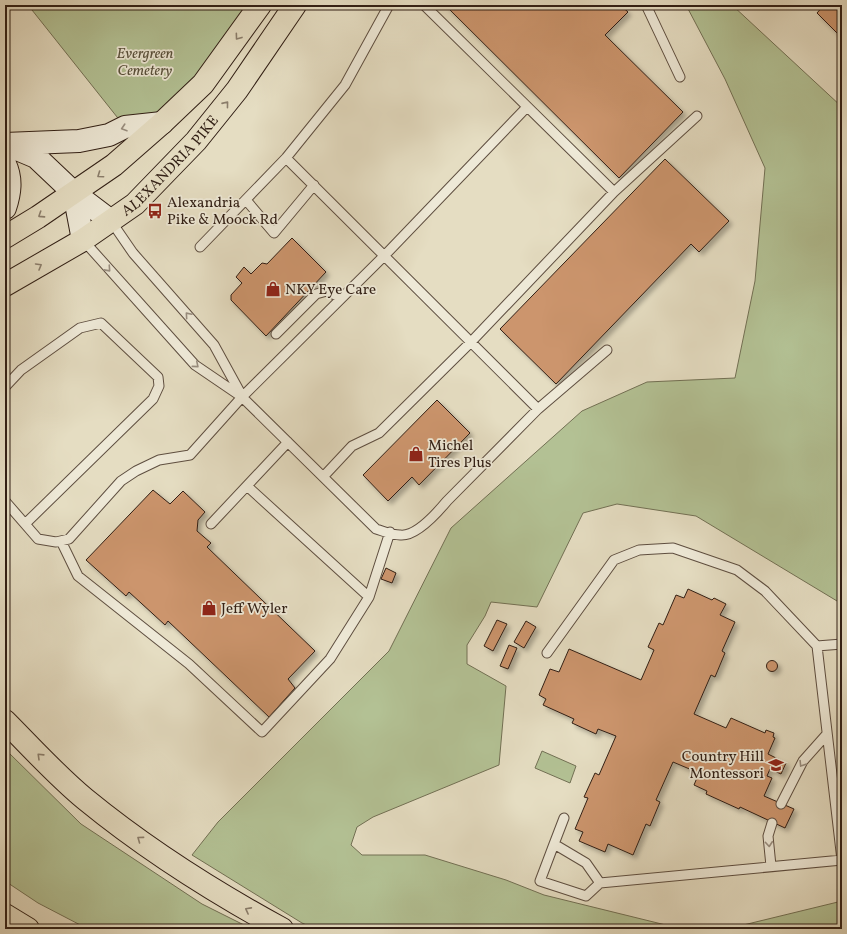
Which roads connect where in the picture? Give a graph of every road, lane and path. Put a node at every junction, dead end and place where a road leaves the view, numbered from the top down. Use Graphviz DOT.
graph roads {
  1 [pos="260,5"];
  2 [pos="295,5"];
  3 [pos="389,5"];
  4 [pos="424,5"];
  5 [pos="646,5"];
  6 [pos="680,77"];
  7 [pos="527,106"];
  8 [pos="697,116"];
  9 [pos="162,124"];
  10 [pos="5,145"];
  11 [pos="286,158"];
  12 [pos="5,164"];
  13 [pos="314,185"];
  14 [pos="614,192"];
  15 [pos="74,193"];
  16 [pos="246,200"];
  17 [pos="5,208"];
  18 [pos="111,221"];
  19 [pos="5,237"];
  20 [pos="83,240"];
  21 [pos="200,247"];
  22 [pos="385,255"];
  23 [pos="5,285"];
  24 [pos="341,298"];
  25 [pos="276,334"];
  26 [pos="471,342"];
  27 [pos="607,350"];
  28 [pos="5,387"];
  29 [pos="242,397"];
  30 [pos="538,409"];
  31 [pos="288,442"];
  32 [pos="323,476"];
  33 [pos="247,486"];
  34 [pos="5,501"];
  35 [pos="25,524"];
  36 [pos="211,524"];
  37 [pos="390,532"];
  38 [pos="61,541"];
  39 [pos="369,597"];
  40 [pos="842,644"];
  41 [pos="817,646"];
  42 [pos="547,653"];
  43 [pos="5,721"];
  44 [pos="827,734"];
  45 [pos="780,804"];
  46 [pos="564,818"];
  47 [pos="772,823"];
  48 [pos="554,844"];
  49 [pos="771,866"];
  50 [pos="600,883"];
  51 [pos="5,915"];
  52 [pos="28,929"];
  53 [pos="282,929"];
  1 -- 9 [label="main road, ALEXANDRIA PIKE, one-way"];
  18 -- 2 [label="main road, ALEXANDRIA PIKE, one-way"];
  3 -- 11 [label="lane"];
  4 -- 7 [label="lane"];
  5 -- 6 [label="lane"];
  7 -- 14 [label="lane"];
  7 -- 22 [label="lane"];
  8 -- 14 [label="lane"];
  9 -- 10 [label="main road, one-way"];
  9 -- 15 [label="main road, ALEXANDRIA PIKE, one-way"];
  10 -- 15 [label="main road"];
  11 -- 13 [label="lane"];
  11 -- 16 [label="lane"];
  12 -- 17 [label="main road"];
  13 -- 16 [label="lane"];
  13 -- 22 [label="lane"];
  14 -- 26 [label="lane"];
  15 -- 18 [label="main road"];
  15 -- 19 [label="main road, ALEXANDRIA PIKE, one-way"];
  15 -- 20 [label="main road"];
  16 -- 21 [label="lane"];
  18 -- 20 [label="main road, ALEXANDRIA PIKE"];
  29 -- 18 [label="lane, one-way"];
  23 -- 20 [label="main road, ALEXANDRIA PIKE, one-way"];
  20 -- 29 [label="lane, one-way"];
  22 -- 24 [label="lane"];
  22 -- 26 [label="lane"];
  24 -- 25 [label="lane"];
  24 -- 29 [label="lane"];
  26 -- 30 [label="lane"];
  26 -- 32 [label="lane"];
  27 -- 30 [label="lane"];
  28 -- 35 [label="lane"];
  29 -- 31 [label="lane"];
  29 -- 38 [label="lane"];
  30 -- 37 [label="lane"];
  31 -- 32 [label="lane"];
  31 -- 33 [label="lane"];
  32 -- 37 [label="lane"];
  33 -- 36 [label="lane"];
  33 -- 39 [label="lane"];
  34 -- 35 [label="lane"];
  35 -- 38 [label="lane"];
  37 -- 39 [label="lane"];
  38 -- 39 [label="lane"];
  40 -- 41 [label="lane"];
  41 -- 42 [label="lane"];
  41 -- 44 [label="lane"];
  53 -- 43 [label="main road, one-way"];
  44 -- 45 [label="lane, one-way"];
  44 -- 49 [label="lane"];
  46 -- 48 [label="lane"];
  47 -- 49 [label="lane, one-way"];
  48 -- 50 [label="lane"];
  48 -- 50 [label="lane"];
  49 -- 50 [label="lane"];
  51 -- 52 [label="main road"];
}
